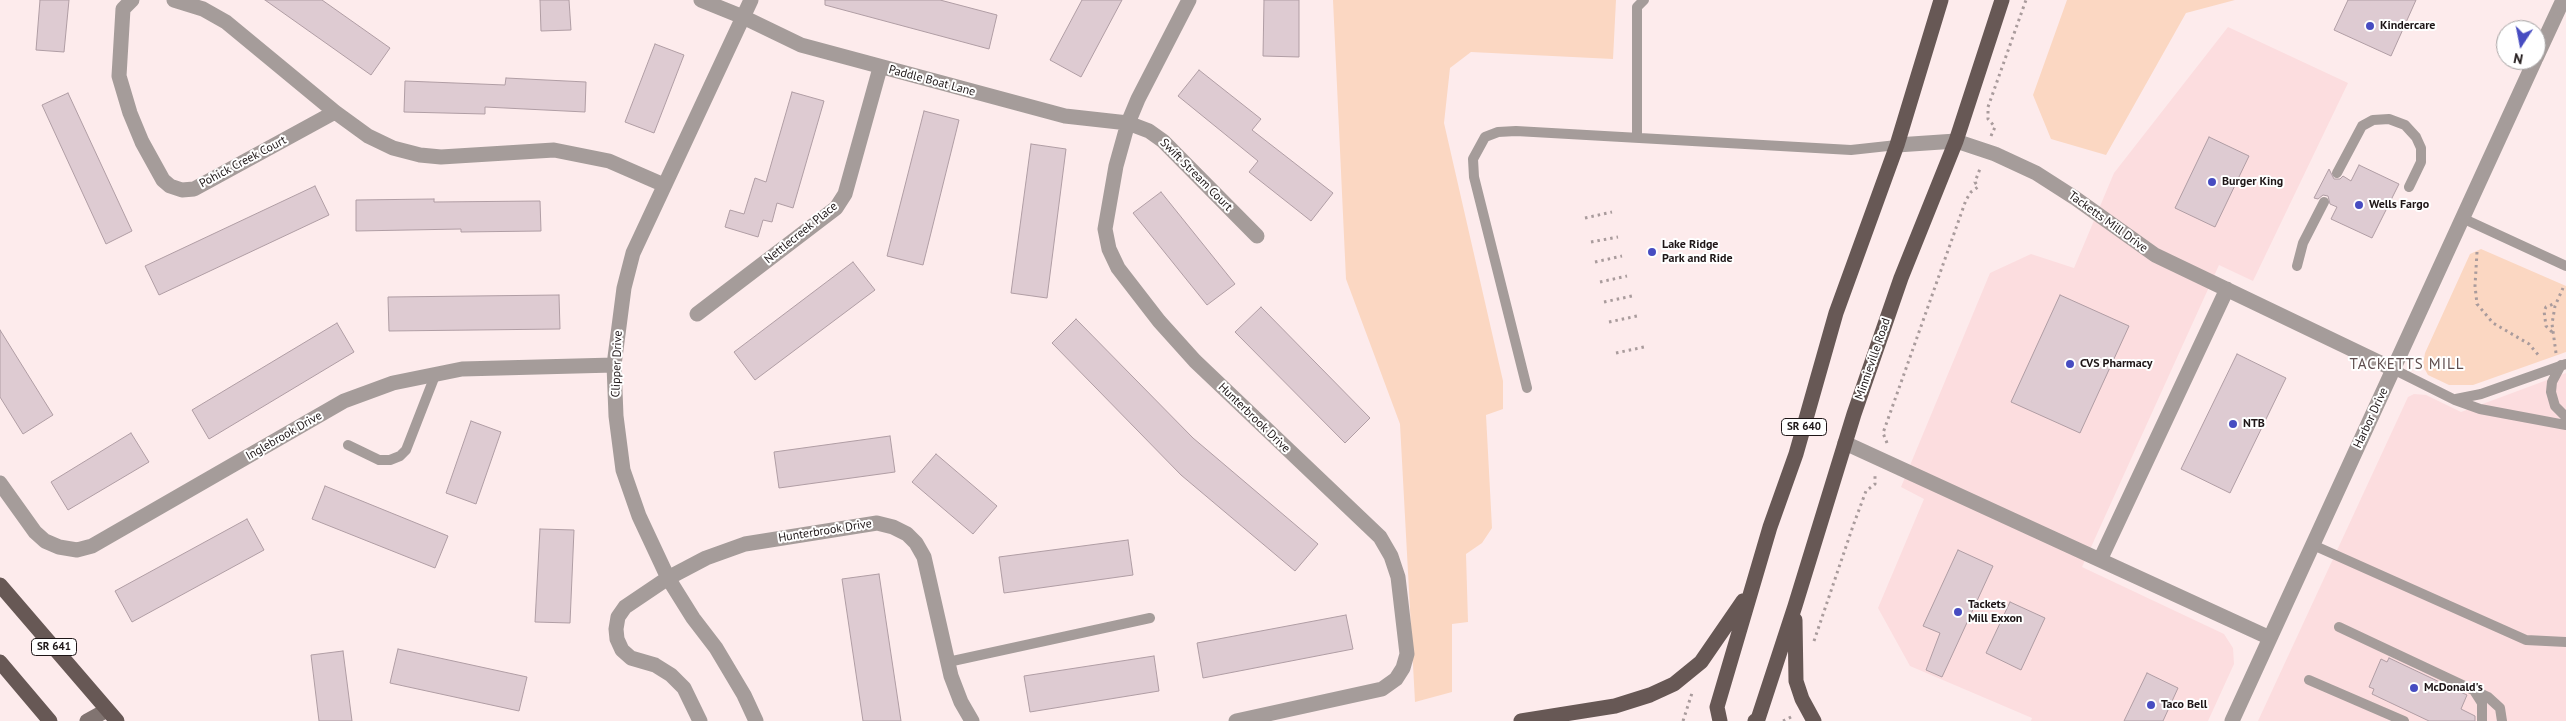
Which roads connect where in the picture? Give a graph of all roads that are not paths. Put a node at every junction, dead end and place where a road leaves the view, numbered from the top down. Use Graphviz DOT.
graph roads {
  1 [pos="132,0"];
  2 [pos="174,0"];
  3 [pos="701,0"];
  4 [pos="751,0"];
  5 [pos="1189,0"];
  6 [pos="1644,0"];
  7 [pos="1940,0"];
  8 [pos="2002,0"];
  9 [pos="2563,0"];
  10 [pos="743,17"];
  11 [pos="2546,37"];
  12 [pos="880,68"];
  13 [pos="2531,70"];
  14 [pos="335,112"];
  15 [pos="1128,123"];
  16 [pos="1636,138"];
  17 [pos="1956,141"];
  18 [pos="1897,145"];
  19 [pos="2338,173"];
  20 [pos="664,186"];
  21 [pos="2409,187"];
  22 [pos="2324,202"];
  23 [pos="2462,218"];
  24 [pos="1257,236"];
  25 [pos="2297,266"];
  26 [pos="2566,266"];
  27 [pos="2226,290"];
  28 [pos="697,314"];
  29 [pos="2560,359"];
  30 [pos="614,365"];
  31 [pos="2393,369"];
  32 [pos="436,373"];
  33 [pos="1527,388"];
  34 [pos="2455,400"];
  35 [pos="2566,417"];
  36 [pos="2566,425"];
  37 [pos="1845,443"];
  38 [pos="348,445"];
  39 [pos="0,483"];
  40 [pos="2313,545"];
  41 [pos="2100,560"];
  42 [pos="668,578"];
  43 [pos="0,585"];
  44 [pos="1752,587"];
  45 [pos="1795,606"];
  46 [pos="1150,618"];
  47 [pos="2339,628"];
  48 [pos="2270,638"];
  49 [pos="2566,642"];
  50 [pos="0,662"];
  51 [pos="948,662"];
  52 [pos="2309,680"];
  53 [pos="2474,691"];
  54 [pos="112,715"];
  55 [pos="50,721"];
  56 [pos="87,721"];
  57 [pos="700,721"];
  58 [pos="756,721"];
  59 [pos="972,721"];
  60 [pos="1236,721"];
  61 [pos="1522,721"];
  62 [pos="1720,721"];
  63 [pos="1755,721"];
  64 [pos="1814,721"];
  65 [pos="2232,721"];
  66 [pos="2404,721"];
  67 [pos="2482,721"];
  68 [pos="2502,721"];
  1 -- 14 [label="street, Pohick Creek Court"];
  2 -- 14 [label="street"];
  3 -- 10 [label="street, Paddle Boat Lane"];
  4 -- 10 [label="street, Clipper Drive"];
  5 -- 15 [label="street, Hunterbrook Drive"];
  6 -- 16 [label="lane"];
  7 -- 18 [label="main road, SR 640"];
  8 -- 17 [label="main road, Minnieville Road"];
  9 -- 11 [label="street, Harbor Drive"];
  10 -- 12 [label="street, Paddle Boat Lane"];
  10 -- 20 [label="street, Clipper Drive"];
  12 -- 15 [label="street, Paddle Boat Lane"];
  12 -- 28 [label="street, Nettlecreek Place"];
  13 -- 23 [label="street, Harbor Drive"];
  14 -- 20 [label="street"];
  15 -- 24 [label="street, Swift Stream Court"];
  15 -- 60 [label="street, Hunterbrook Drive"];
  16 -- 18 [label="lane"];
  16 -- 33 [label="lane"];
  17 -- 18 [label="street, Tacketts Mill Drive"];
  17 -- 27 [label="street, Tacketts Mill Drive"];
  17 -- 37 [label="main road, Minnieville Road"];
  18 -- 44 [label="main road, SR 640"];
  19 -- 21 [label="lane"];
  20 -- 30 [label="street, Clipper Drive"];
  22 -- 25 [label="lane"];
  23 -- 26 [label="lane"];
  23 -- 31 [label="street, Harbor Drive"];
  27 -- 31 [label="street, Tacketts Mill Drive"];
  27 -- 41 [label="street"];
  29 -- 34 [label="lane"];
  29 -- 35 [label="lane"];
  30 -- 32 [label="street, Inglebrook Drive"];
  30 -- 42 [label="street, Clipper Drive"];
  31 -- 34 [label="lane"];
  31 -- 40 [label="street, Harbor Drive"];
  32 -- 38 [label="lane"];
  32 -- 39 [label="street, Inglebrook Drive"];
  34 -- 36 [label="lane"];
  37 -- 41 [label="street"];
  37 -- 45 [label="main road, Minnieville Road"];
  40 -- 48 [label="street, Harbor Drive"];
  40 -- 49 [label="lane"];
  41 -- 48 [label="street"];
  42 -- 51 [label="street, Hunterbrook Drive"];
  42 -- 57 [label="street, Hunterbrook Drive"];
  42 -- 58 [label="street, Clipper Drive"];
  43 -- 54 [label="main road, SR 641"];
  44 -- 61 [label="main road"];
  44 -- 62 [label="main road, SR 640"];
  45 -- 63 [label="main road, Minnieville Road"];
  45 -- 64 [label="main road"];
  46 -- 51 [label="lane"];
  47 -- 53 [label="lane"];
  48 -- 65 [label="street, Harbor Drive"];
  50 -- 55 [label="main road"];
  51 -- 59 [label="street, Hunterbrook Drive"];
  52 -- 66 [label="lane"];
  53 -- 67 [label="lane"];
  53 -- 68 [label="lane"];
  54 -- 56 [label="street"];
}
